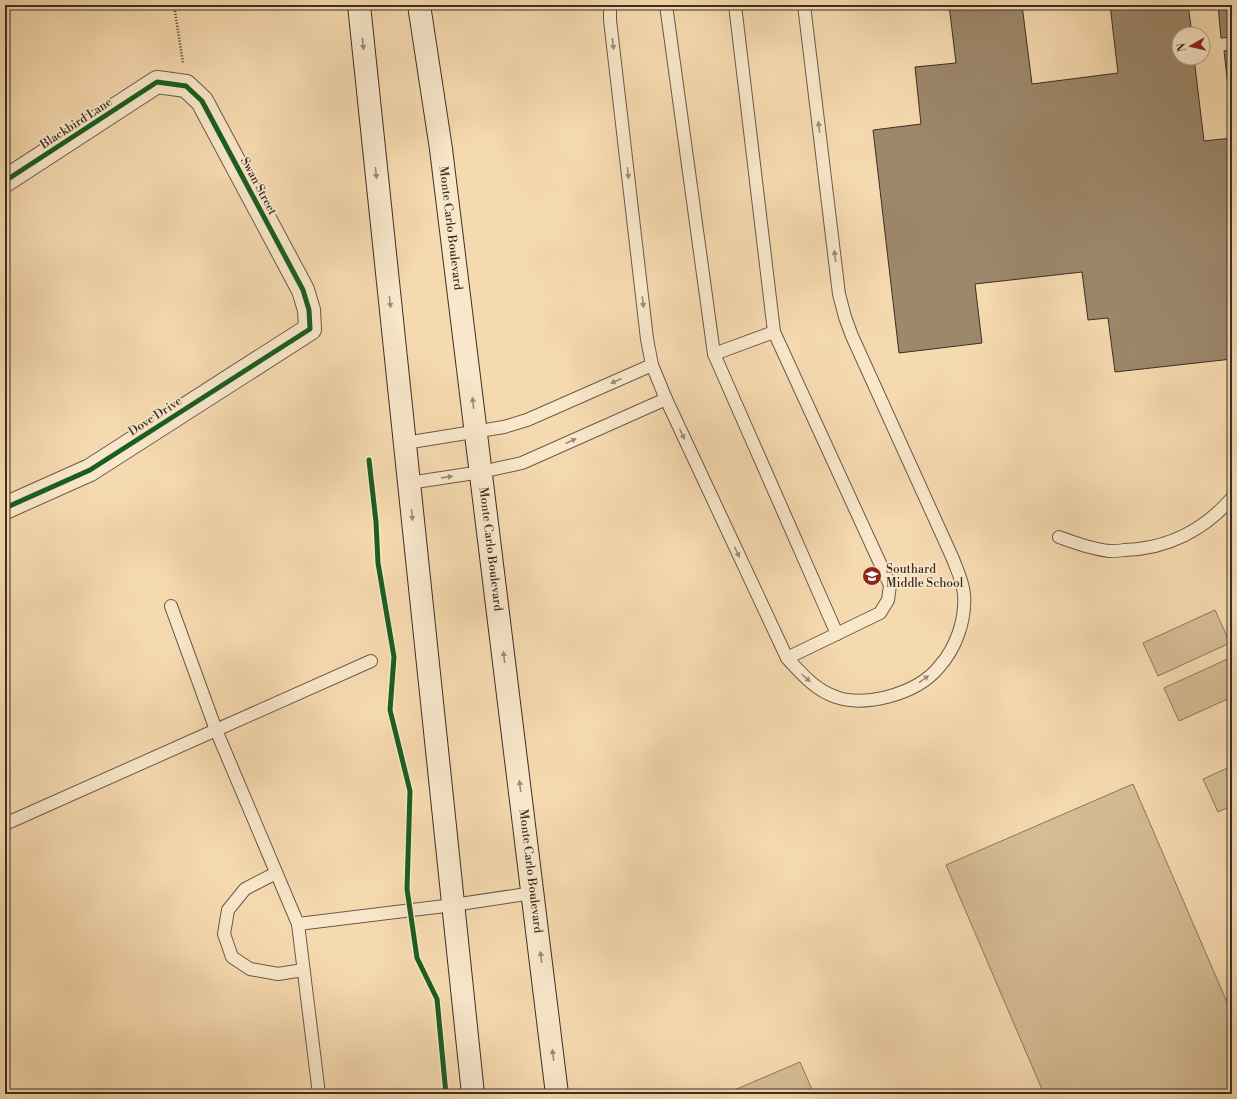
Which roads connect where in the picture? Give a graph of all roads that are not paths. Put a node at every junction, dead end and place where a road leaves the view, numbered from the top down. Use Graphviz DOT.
graph roads {
  1 [pos="359,5"];
  2 [pos="419,5"];
  3 [pos="610,5"];
  4 [pos="666,5"];
  5 [pos="735,5"];
  6 [pos="804,5"];
  7 [pos="157,82"];
  8 [pos="5,181"];
  9 [pos="310,329"];
  10 [pos="774,332"];
  11 [pos="714,354"];
  12 [pos="652,365"];
  13 [pos="666,399"];
  14 [pos="477,431"];
  15 [pos="405,442"];
  16 [pos="481,472"];
  17 [pos="409,483"];
  18 [pos="1232,498"];
  19 [pos="5,508"];
  20 [pos="1059,537"];
  21 [pos="171,606"];
  22 [pos="837,634"];
  23 [pos="787,658"];
  24 [pos="371,661"];
  25 [pos="216,730"];
  26 [pos="5,824"];
  27 [pos="276,873"];
  28 [pos="533,893"];
  29 [pos="453,905"];
  30 [pos="298,924"];
  31 [pos="303,970"];
  32 [pos="319,1094"];
  33 [pos="473,1094"];
  34 [pos="557,1094"];
  1 -- 15 [label="main road, one-way"];
  14 -- 2 [label="main road, Monte Carlo Boulevard, one-way"];
  3 -- 12 [label="lane, one-way"];
  4 -- 11 [label="lane"];
  5 -- 10 [label="lane"];
  23 -- 6 [label="lane, one-way"];
  7 -- 8 [label="main road, Blackbird Lane"];
  7 -- 9 [label="main road, Swan Street"];
  9 -- 19 [label="main road, Dove Drive"];
  10 -- 11 [label="lane"];
  10 -- 22 [label="lane"];
  11 -- 22 [label="lane"];
  12 -- 13 [label="lane"];
  12 -- 14 [label="lane, one-way"];
  16 -- 13 [label="lane, one-way"];
  13 -- 23 [label="lane, one-way"];
  14 -- 15 [label="lane"];
  14 -- 16 [label="main road, Monte Carlo Boulevard"];
  15 -- 17 [label="main road"];
  17 -- 16 [label="lane, one-way"];
  28 -- 16 [label="main road, Monte Carlo Boulevard, one-way"];
  17 -- 29 [label="main road, one-way"];
  18 -- 20 [label="lane"];
  21 -- 25 [label="lane"];
  22 -- 23 [label="lane"];
  24 -- 25 [label="lane"];
  25 -- 26 [label="lane"];
  25 -- 27 [label="lane"];
  27 -- 30 [label="lane"];
  27 -- 31 [label="lane"];
  28 -- 29 [label="lane"];
  34 -- 28 [label="main road, Monte Carlo Boulevard, one-way"];
  29 -- 30 [label="lane"];
  29 -- 33 [label="main road"];
  30 -- 31 [label="lane"];
  31 -- 32 [label="lane"];
}
